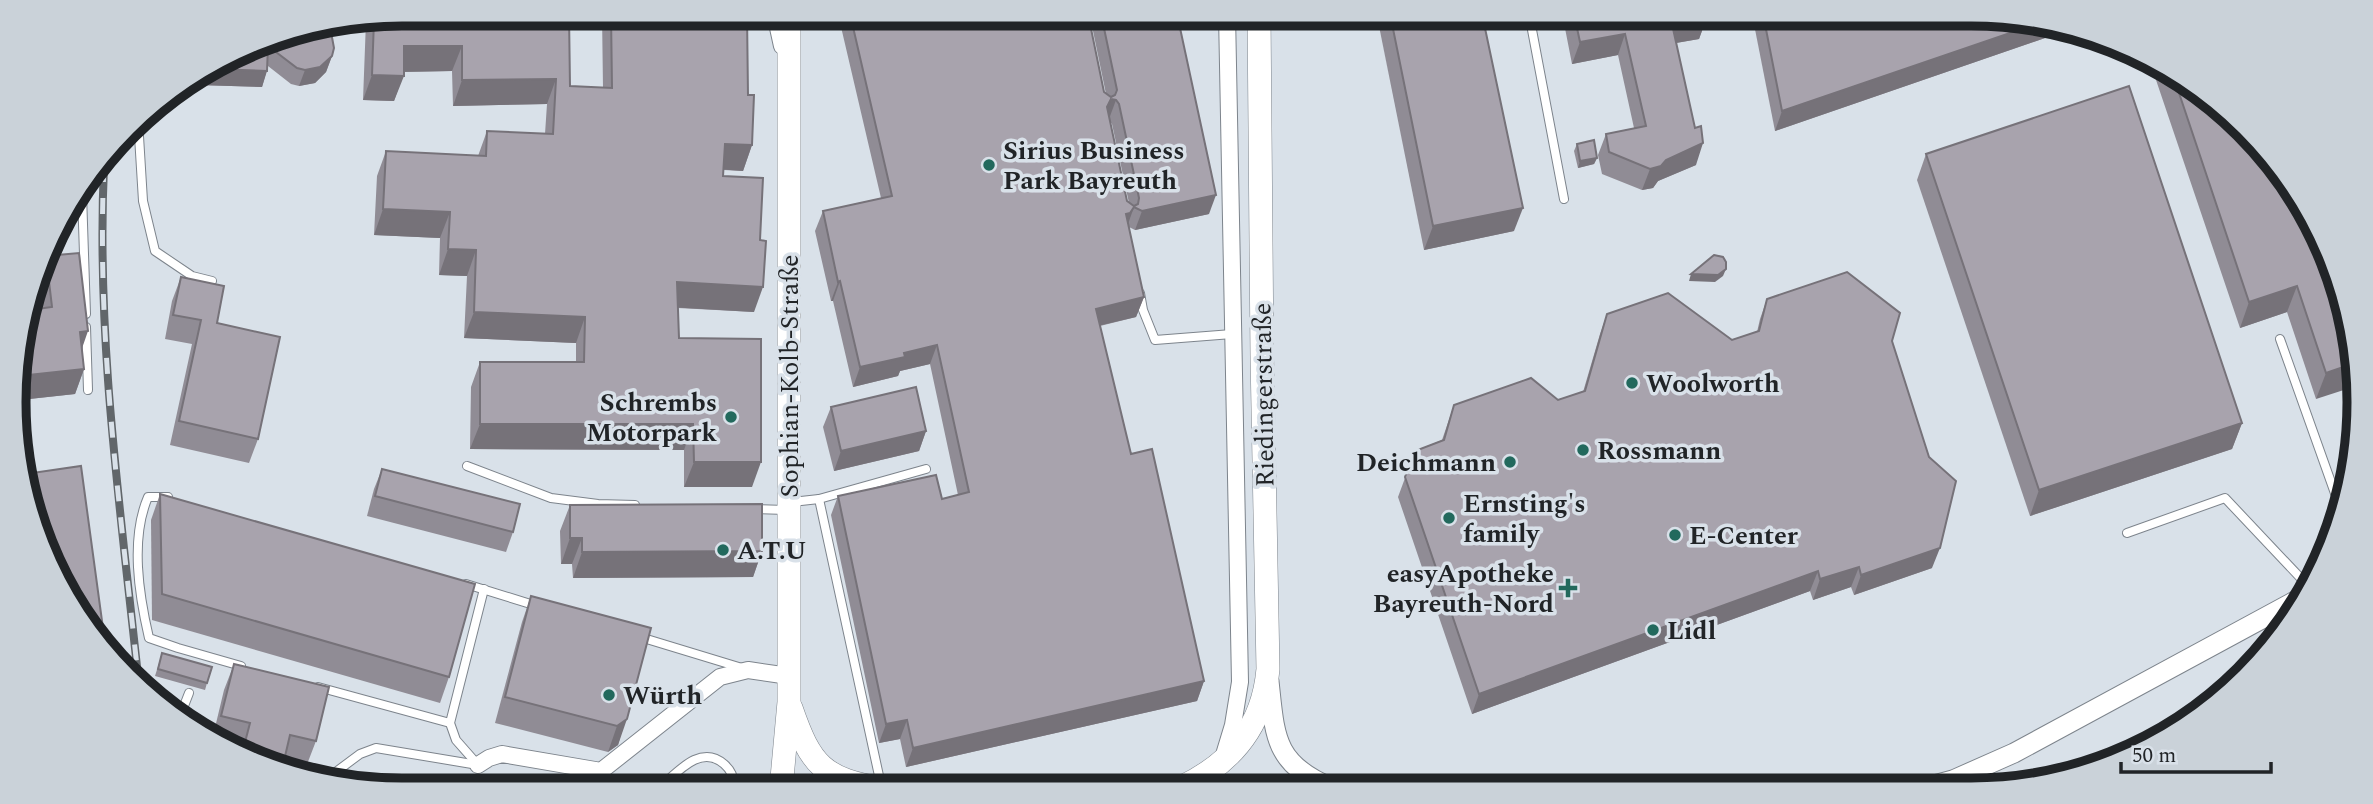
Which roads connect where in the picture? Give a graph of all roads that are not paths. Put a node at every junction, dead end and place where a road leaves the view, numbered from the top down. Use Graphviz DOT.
graph roads {
  1 [pos="778,26"];
  2 [pos="789,26"];
  3 [pos="1227,26"];
  4 [pos="1259,26"];
  5 [pos="1531,26"];
  6 [pos="789,75"];
  7 [pos="139,133"];
  8 [pos="1564,200"];
  9 [pos="82,205"];
  10 [pos="84,256"];
  11 [pos="72,258"];
  12 [pos="212,281"];
  13 [pos="1138,284"];
  14 [pos="1232,334"];
  15 [pos="2280,340"];
  16 [pos="88,390"];
  17 [pos="467,466"];
  18 [pos="926,469"];
  19 [pos="2335,494"];
  20 [pos="819,499"];
  21 [pos="179,500"];
  22 [pos="649,506"];
  23 [pos="789,506"];
  24 [pos="738,509"];
  25 [pos="2127,533"];
  26 [pos="2302,579"];
  27 [pos="458,582"];
  28 [pos="484,589"];
  29 [pos="2286,606"];
  30 [pos="550,610"];
  31 [pos="629,634"];
  32 [pos="1268,669"];
  33 [pos="256,670"];
  34 [pos="748,670"];
  35 [pos="789,676"];
  36 [pos="308,684"];
  37 [pos="189,693"];
  38 [pos="789,702"];
  39 [pos="183,707"];
  40 [pos="450,723"];
  41 [pos="1222,762"];
  42 [pos="478,765"];
  43 [pos="336,772"];
  44 [pos="671,778"];
  45 [pos="733,778"];
  46 [pos="782,778"];
  47 [pos="840,778"];
  48 [pos="881,778"];
  49 [pos="1199,778"];
  50 [pos="1309,778"];
  51 [pos="1958,778"];
  1 -- 6 [label="street"];
  2 -- 6 [label="main road, Sophian-Kolb-Straße"];
  3 -- 14 [label="street, Riedingerstraße"];
  4 -- 32 [label="main road, Riedingerstraße"];
  5 -- 8 [label="lane"];
  6 -- 23 [label="main road, Sophian-Kolb-Straße"];
  7 -- 12 [label="lane"];
  9 -- 10 [label="lane"];
  10 -- 11 [label="lane"];
  10 -- 16 [label="lane"];
  13 -- 14 [label="lane"];
  14 -- 41 [label="street, Riedingerstraße"];
  15 -- 19 [label="lane"];
  17 -- 22 [label="lane"];
  18 -- 20 [label="lane"];
  20 -- 23 [label="lane"];
  20 -- 48 [label="lane"];
  21 -- 33 [label="lane"];
  23 -- 24 [label="lane"];
  23 -- 35 [label="main road, Sophian-Kolb-Straße"];
  25 -- 26 [label="lane"];
  27 -- 28 [label="lane"];
  28 -- 30 [label="lane"];
  28 -- 40 [label="lane"];
  29 -- 51 [label="street"];
  31 -- 34 [label="lane"];
  32 -- 41 [label="main road, Riedingerstraße"];
  32 -- 50 [label="street"];
  34 -- 35 [label="street"];
  34 -- 42 [label="street"];
  35 -- 38 [label="main road, Sophian-Kolb-Straße"];
  36 -- 40 [label="lane"];
  37 -- 39 [label="lane"];
  38 -- 46 [label="main road, Sophian-Kolb-Straße"];
  38 -- 47 [label="main road"];
  40 -- 42 [label="lane"];
  41 -- 49 [label="main road, Riedingerstraße"];
  42 -- 43 [label="lane"];
  44 -- 45 [label="lane"];
}
